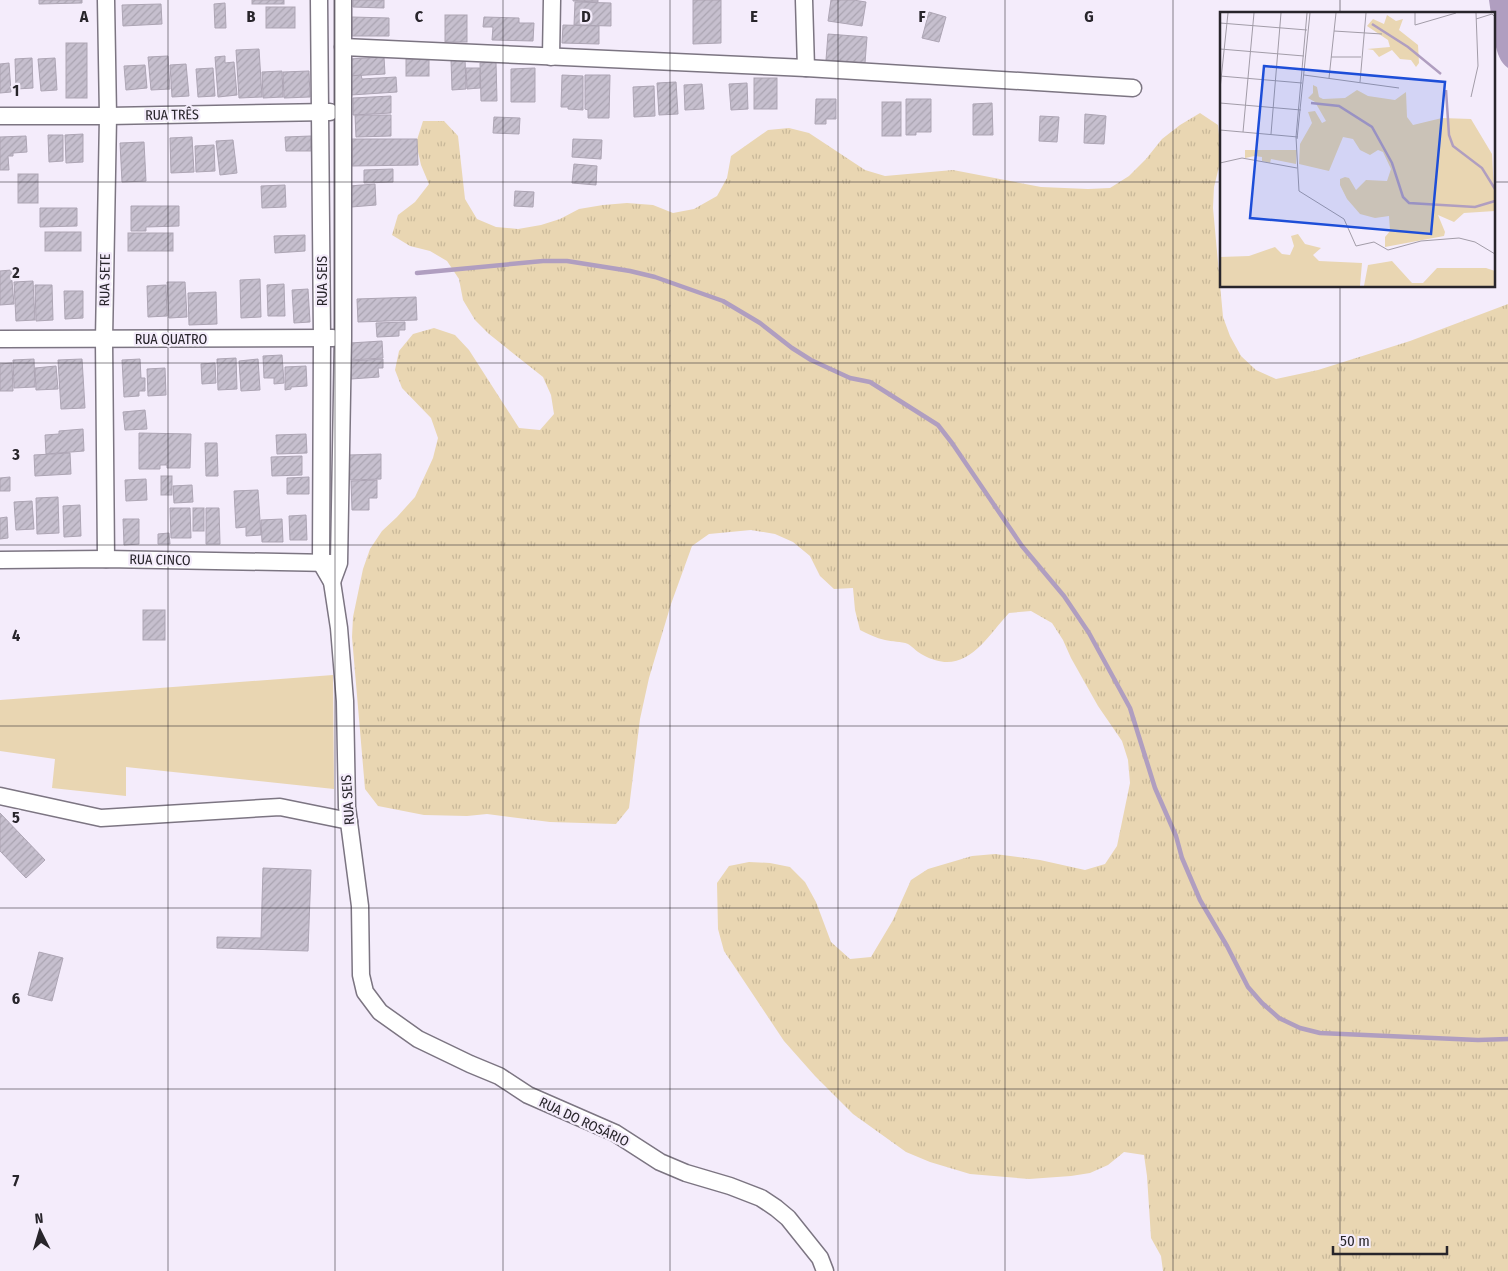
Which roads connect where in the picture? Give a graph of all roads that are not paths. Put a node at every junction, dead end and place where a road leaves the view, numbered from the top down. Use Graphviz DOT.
graph roads {
  1 [pos="106,0"];
  2 [pos="319,0"];
  3 [pos="343,0"];
  4 [pos="552,0"];
  5 [pos="804,0"];
  6 [pos="343,47"];
  7 [pos="551,57"];
  8 [pos="806,68"];
  9 [pos="1133,88"];
  10 [pos="343,112"];
  11 [pos="320,113"];
  12 [pos="0,116"];
  13 [pos="108,116"];
  14 [pos="322,338"];
  15 [pos="343,338"];
  16 [pos="0,339"];
  17 [pos="104,340"];
  18 [pos="106,559"];
  19 [pos="0,560"];
  20 [pos="339,562"];
  21 [pos="321,563"];
  22 [pos="332,582"];
  23 [pos="0,796"];
  24 [pos="349,821"];
  25 [pos="380,1012"];
  26 [pos="826,1271"];
  1 -- 13 [label="street, RUA SETE"];
  2 -- 11 [label="street, RUA SEIS"];
  3 -- 6 [label="street"];
  4 -- 7 [label="street"];
  5 -- 8 [label="street"];
  6 -- 7 [label="street"];
  6 -- 10 [label="street"];
  7 -- 8 [label="street"];
  8 -- 9 [label="street"];
  10 -- 11 [label="street, RUA TRÊS"];
  10 -- 15 [label="street"];
  11 -- 13 [label="street, RUA TRÊS"];
  11 -- 14 [label="street, RUA SEIS"];
  12 -- 13 [label="street, RUA TRÊS"];
  13 -- 17 [label="street, RUA SETE"];
  14 -- 15 [label="street, RUA QUATRO"];
  14 -- 17 [label="street, RUA QUATRO"];
  14 -- 21 [label="street, RUA SEIS"];
  15 -- 20 [label="street"];
  16 -- 17 [label="street, RUA QUATRO"];
  17 -- 18 [label="street, RUA SETE"];
  18 -- 19 [label="street, RUA CINCO"];
  18 -- 21 [label="street, RUA CINCO"];
  20 -- 21 [label="street, RUA CINCO"];
  20 -- 22 [label="street"];
  21 -- 22 [label="street"];
  22 -- 24 [label="street, RUA SEIS"];
  23 -- 24 [label="street"];
  24 -- 25 [label="street, RUA SEIS"];
  25 -- 26 [label="street, RUA DO ROSÁRIO"];
}
